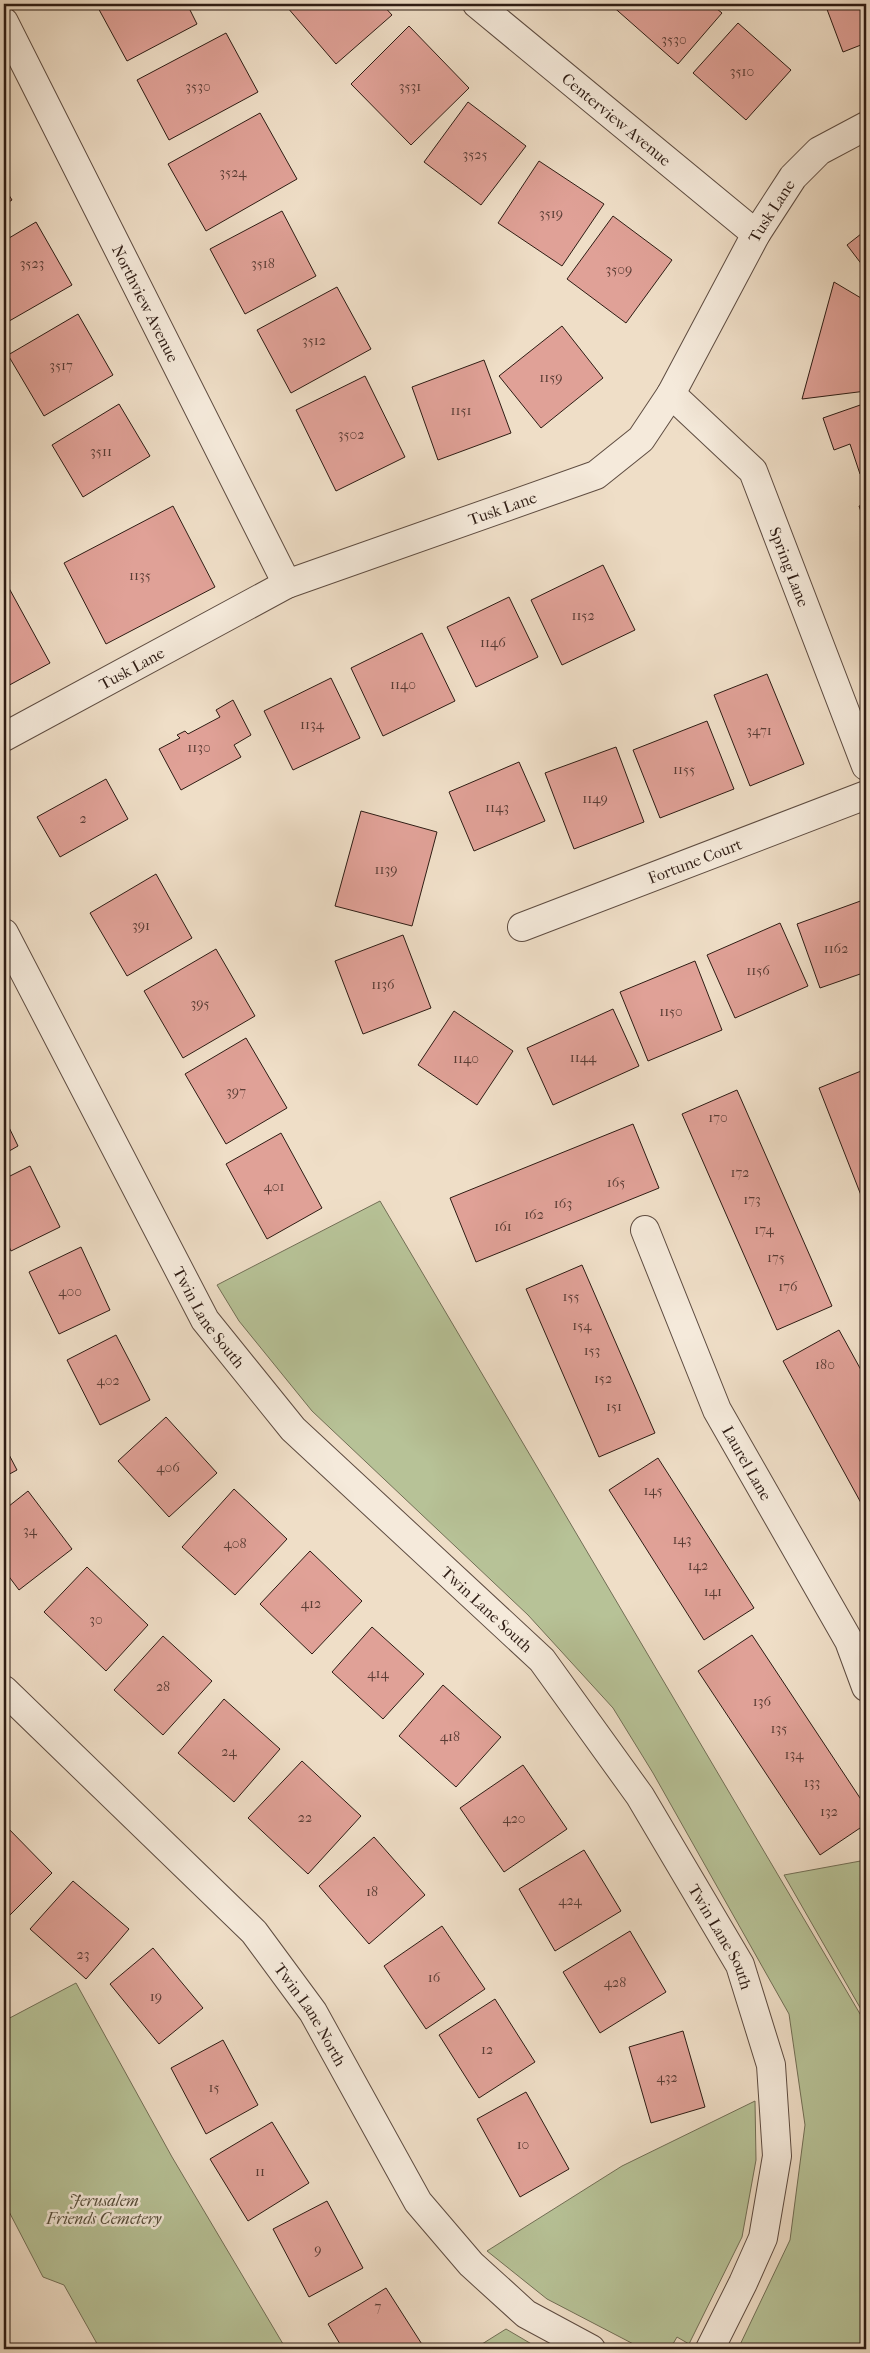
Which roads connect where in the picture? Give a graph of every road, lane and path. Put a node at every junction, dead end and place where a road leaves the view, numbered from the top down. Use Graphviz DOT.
graph roads {
  1 [pos="477,4"];
  2 [pos="4,22"];
  3 [pos="866,126"];
  4 [pos="756,234"];
  5 [pos="671,394"];
  6 [pos="287,584"];
  7 [pos="4,737"];
  8 [pos="866,766"];
  9 [pos="866,796"];
  10 [pos="522,927"];
  11 [pos="4,933"];
  12 [pos="645,1230"];
  13 [pos="858,1638"];
  14 [pos="866,1687"];
  15 [pos="4,1690"];
  16 [pos="591,2349"];
  17 [pos="710,2349"];
  1 -- 4 [label="street, Centerview Avenue"];
  2 -- 6 [label="street, Northview Avenue"];
  3 -- 4 [label="street, Tusk Lane"];
  4 -- 5 [label="street, Tusk Lane"];
  5 -- 6 [label="street, Tusk Lane"];
  5 -- 8 [label="street, Spring Lane"];
  6 -- 7 [label="street, Tusk Lane"];
  9 -- 10 [label="street, Fortune Court"];
  11 -- 17 [label="street, Twin Lane South"];
  12 -- 13 [label="street, Laurel Lane"];
  13 -- 14 [label="street, Laurel Lane"];
  15 -- 16 [label="street, Twin Lane North"];
}
